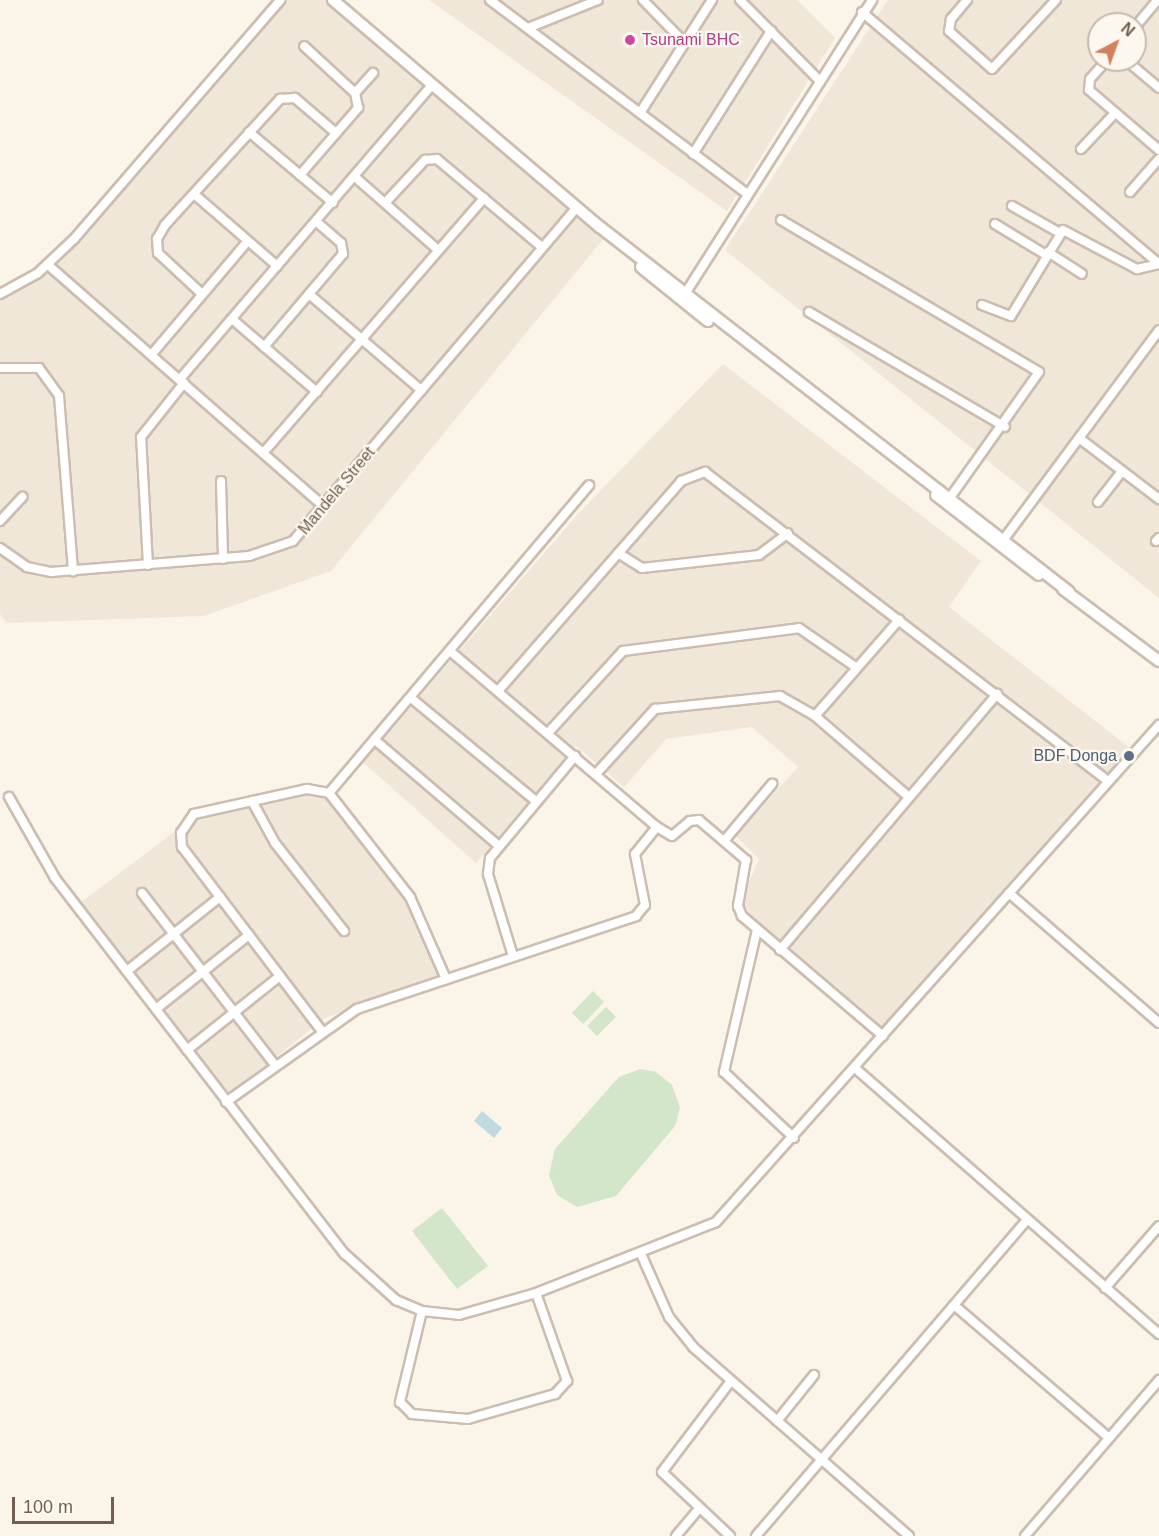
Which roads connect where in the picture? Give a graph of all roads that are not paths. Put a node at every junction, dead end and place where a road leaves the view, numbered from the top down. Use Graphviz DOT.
graph roads {
  1 [pos="280,0"];
  2 [pos="332,0"];
  3 [pos="490,0"];
  4 [pos="598,0"];
  5 [pos="643,0"];
  6 [pos="712,0"];
  7 [pos="740,0"];
  8 [pos="872,0"];
  9 [pos="967,0"];
  10 [pos="1056,0"];
  11 [pos="1158,0"];
  12 [pos="862,12"];
  13 [pos="1147,13"];
  14 [pos="528,28"];
  15 [pos="771,31"];
  16 [pos="685,43"];
  17 [pos="304,46"];
  18 [pos="1099,72"];
  19 [pos="1140,72"];
  20 [pos="373,73"];
  21 [pos="817,78"];
  22 [pos="432,85"];
  23 [pos="1159,88"];
  24 [pos="356,93"];
  25 [pos="640,113"];
  26 [pos="1114,113"];
  27 [pos="249,132"];
  28 [pos="336,134"];
  29 [pos="1081,149"];
  30 [pos="1159,150"];
  31 [pos="693,154"];
  32 [pos="1159,159"];
  33 [pos="300,175"];
  34 [pos="355,177"];
  35 [pos="1130,192"];
  36 [pos="746,193"];
  37 [pos="194,194"];
  38 [pos="484,198"];
  39 [pos="333,203"];
  40 [pos="385,203"];
  41 [pos="1012,206"];
  42 [pos="576,208"];
  43 [pos="781,220"];
  44 [pos="317,222"];
  45 [pos="995,224"];
  46 [pos="1060,233"];
  47 [pos="248,241"];
  48 [pos="542,248"];
  49 [pos="438,250"];
  50 [pos="1047,254"];
  51 [pos="1159,264"];
  52 [pos="48,265"];
  53 [pos="277,266"];
  54 [pos="1082,274"];
  55 [pos="0,294"];
  56 [pos="202,294"];
  57 [pos="309,294"];
  58 [pos="683,297"];
  59 [pos="982,304"];
  60 [pos="809,312"];
  61 [pos="232,319"];
  62 [pos="1159,330"];
  63 [pos="363,339"];
  64 [pos="264,347"];
  65 [pos="152,354"];
  66 [pos="0,368"];
  67 [pos="182,381"];
  68 [pos="422,390"];
  69 [pos="317,392"];
  70 [pos="1005,427"];
  71 [pos="1079,438"];
  72 [pos="264,452"];
  73 [pos="1122,471"];
  74 [pos="221,481"];
  75 [pos="589,485"];
  76 [pos="22,497"];
  77 [pos="949,500"];
  78 [pos="1159,500"];
  79 [pos="1098,502"];
  80 [pos="324,507"];
  81 [pos="0,521"];
  82 [pos="788,533"];
  83 [pos="1001,542"];
  84 [pos="0,548"];
  85 [pos="618,553"];
  86 [pos="223,559"];
  87 [pos="148,565"];
  88 [pos="73,571"];
  89 [pos="899,620"];
  90 [pos="450,651"];
  91 [pos="1159,661"];
  92 [pos="857,668"];
  93 [pos="498,691"];
  94 [pos="997,694"];
  95 [pos="411,698"];
  96 [pos="815,716"];
  97 [pos="1159,725"];
  98 [pos="548,733"];
  99 [pos="375,740"];
  100 [pos="575,756"];
  101 [pos="596,774"];
  102 [pos="1108,781"];
  103 [pos="772,784"];
  104 [pos="329,793"];
  105 [pos="9,797"];
  106 [pos="909,797"];
  107 [pos="252,801"];
  108 [pos="536,801"];
  109 [pos="657,827"];
  110 [pos="724,841"];
  111 [pos="498,845"];
  112 [pos="142,893"];
  113 [pos="1009,893"];
  114 [pos="220,897"];
  115 [pos="757,930"];
  116 [pos="344,931"];
  117 [pos="173,935"];
  118 [pos="249,935"];
  119 [pos="780,950"];
  120 [pos="513,956"];
  121 [pos="127,971"];
  122 [pos="201,973"];
  123 [pos="280,976"];
  124 [pos="446,979"];
  125 [pos="156,1009"];
  126 [pos="232,1012"];
  127 [pos="1159,1023"];
  128 [pos="321,1030"];
  129 [pos="883,1036"];
  130 [pos="187,1050"];
  131 [pos="274,1064"];
  132 [pos="855,1068"];
  133 [pos="226,1102"];
  134 [pos="794,1138"];
  135 [pos="1027,1220"];
  136 [pos="1159,1226"];
  137 [pos="641,1254"];
  138 [pos="1106,1288"];
  139 [pos="536,1293"];
  140 [pos="954,1305"];
  141 [pos="422,1311"];
  142 [pos="1159,1334"];
  143 [pos="814,1375"];
  144 [pos="1159,1380"];
  145 [pos="730,1382"];
  146 [pos="777,1420"];
  147 [pos="1109,1438"];
  148 [pos="820,1459"];
  149 [pos="698,1510"];
  150 [pos="676,1536"];
  151 [pos="730,1536"];
  152 [pos="756,1536"];
  153 [pos="909,1536"];
  154 [pos="1025,1536"];
  1 -- 52 [label="street"];
  2 -- 22 [label="main road"];
  3 -- 14 [label="street"];
  4 -- 14 [label="street"];
  5 -- 16 [label="street"];
  6 -- 16 [label="street"];
  7 -- 15 [label="street"];
  8 -- 12 [label="street"];
  9 -- 10 [label="street"];
  11 -- 13 [label="street"];
  12 -- 21 [label="street"];
  12 -- 51 [label="street"];
  14 -- 25 [label="street"];
  15 -- 21 [label="street"];
  15 -- 31 [label="street"];
  16 -- 25 [label="street"];
  17 -- 24 [label="street"];
  18 -- 26 [label="street"];
  19 -- 23 [label="street"];
  20 -- 24 [label="street"];
  21 -- 36 [label="street"];
  22 -- 34 [label="street"];
  22 -- 42 [label="main road"];
  24 -- 28 [label="street"];
  25 -- 31 [label="street"];
  26 -- 29 [label="street"];
  26 -- 30 [label="street"];
  27 -- 28 [label="street"];
  27 -- 33 [label="street"];
  27 -- 37 [label="street"];
  28 -- 33 [label="street"];
  31 -- 36 [label="street"];
  32 -- 35 [label="street"];
  33 -- 39 [label="street"];
  34 -- 39 [label="street"];
  34 -- 40 [label="street"];
  36 -- 58 [label="street"];
  37 -- 47 [label="street"];
  37 -- 56 [label="street"];
  38 -- 40 [label="street"];
  38 -- 48 [label="street"];
  38 -- 49 [label="street"];
  39 -- 44 [label="street"];
  40 -- 49 [label="street"];
  41 -- 46 [label="street"];
  42 -- 48 [label="street, Mandela Street"];
  42 -- 58 [label="main road"];
  43 -- 70 [label="street"];
  44 -- 53 [label="street"];
  44 -- 57 [label="street"];
  45 -- 50 [label="street"];
  46 -- 50 [label="street"];
  46 -- 51 [label="street"];
  47 -- 53 [label="street"];
  47 -- 56 [label="street"];
  48 -- 68 [label="street, Mandela Street"];
  49 -- 63 [label="street"];
  50 -- 54 [label="street"];
  50 -- 59 [label="street"];
  52 -- 55 [label="street"];
  52 -- 65 [label="street"];
  53 -- 61 [label="street"];
  56 -- 65 [label="street"];
  57 -- 63 [label="street"];
  57 -- 64 [label="street"];
  58 -- 77 [label="main road"];
  60 -- 70 [label="street"];
  61 -- 64 [label="street"];
  61 -- 67 [label="street"];
  62 -- 71 [label="street"];
  63 -- 68 [label="street"];
  63 -- 69 [label="street"];
  64 -- 69 [label="street"];
  65 -- 67 [label="street"];
  66 -- 88 [label="street"];
  67 -- 72 [label="street"];
  67 -- 87 [label="street"];
  68 -- 80 [label="street, Mandela Street"];
  69 -- 72 [label="street"];
  70 -- 77 [label="street"];
  71 -- 73 [label="street"];
  71 -- 83 [label="street"];
  72 -- 80 [label="street"];
  73 -- 78 [label="street"];
  73 -- 79 [label="street"];
  74 -- 86 [label="street"];
  75 -- 90 [label="street"];
  76 -- 81 [label="street"];
  77 -- 83 [label="main road"];
  80 -- 86 [label="street, Mandela Street"];
  82 -- 85 [label="street"];
  82 -- 85 [label="street"];
  82 -- 89 [label="street"];
  83 -- 91 [label="main road"];
  84 -- 88 [label="street, Mandela Street"];
  85 -- 93 [label="street"];
  86 -- 87 [label="street, Mandela Street"];
  87 -- 88 [label="street, Mandela Street"];
  89 -- 92 [label="street"];
  89 -- 94 [label="street"];
  90 -- 93 [label="street"];
  90 -- 95 [label="street"];
  92 -- 96 [label="street"];
  92 -- 98 [label="street"];
  93 -- 98 [label="street"];
  94 -- 102 [label="street"];
  94 -- 106 [label="street"];
  95 -- 99 [label="street"];
  95 -- 108 [label="street"];
  96 -- 101 [label="street"];
  96 -- 106 [label="street"];
  97 -- 102 [label="street"];
  98 -- 100 [label="street"];
  99 -- 104 [label="street"];
  99 -- 111 [label="street"];
  100 -- 101 [label="street"];
  100 -- 108 [label="street"];
  101 -- 109 [label="street"];
  102 -- 113 [label="street"];
  103 -- 110 [label="street"];
  104 -- 107 [label="street"];
  104 -- 124 [label="street"];
  105 -- 121 [label="street"];
  106 -- 119 [label="street"];
  107 -- 114 [label="street"];
  107 -- 116 [label="street"];
  108 -- 111 [label="street"];
  109 -- 110 [label="street"];
  109 -- 120 [label="street"];
  110 -- 115 [label="street"];
  111 -- 120 [label="street"];
  112 -- 117 [label="street"];
  113 -- 127 [label="street"];
  113 -- 129 [label="street"];
  114 -- 117 [label="street"];
  114 -- 118 [label="street"];
  115 -- 119 [label="street"];
  115 -- 134 [label="street"];
  117 -- 121 [label="street"];
  117 -- 122 [label="street"];
  118 -- 122 [label="street"];
  118 -- 123 [label="street"];
  119 -- 129 [label="street"];
  120 -- 124 [label="street"];
  121 -- 125 [label="street"];
  122 -- 125 [label="street"];
  122 -- 126 [label="street"];
  123 -- 126 [label="street"];
  123 -- 128 [label="street"];
  124 -- 128 [label="street"];
  125 -- 130 [label="street"];
  126 -- 130 [label="street"];
  126 -- 131 [label="street"];
  128 -- 131 [label="street"];
  129 -- 132 [label="street"];
  130 -- 133 [label="street"];
  131 -- 133 [label="street"];
  132 -- 134 [label="street"];
  132 -- 135 [label="street"];
  133 -- 141 [label="street"];
  134 -- 137 [label="street"];
  135 -- 138 [label="street"];
  135 -- 140 [label="street"];
  136 -- 138 [label="street"];
  137 -- 139 [label="street"];
  137 -- 145 [label="street"];
  138 -- 142 [label="street"];
  139 -- 141 [label="street"];
  139 -- 141 [label="street"];
  140 -- 147 [label="street"];
  140 -- 148 [label="street"];
  143 -- 146 [label="street"];
  144 -- 147 [label="street"];
  145 -- 146 [label="street"];
  145 -- 149 [label="street"];
  146 -- 148 [label="street"];
  147 -- 154 [label="street"];
  148 -- 152 [label="street"];
  148 -- 153 [label="street"];
  149 -- 150 [label="street"];
  149 -- 151 [label="street"];
}
